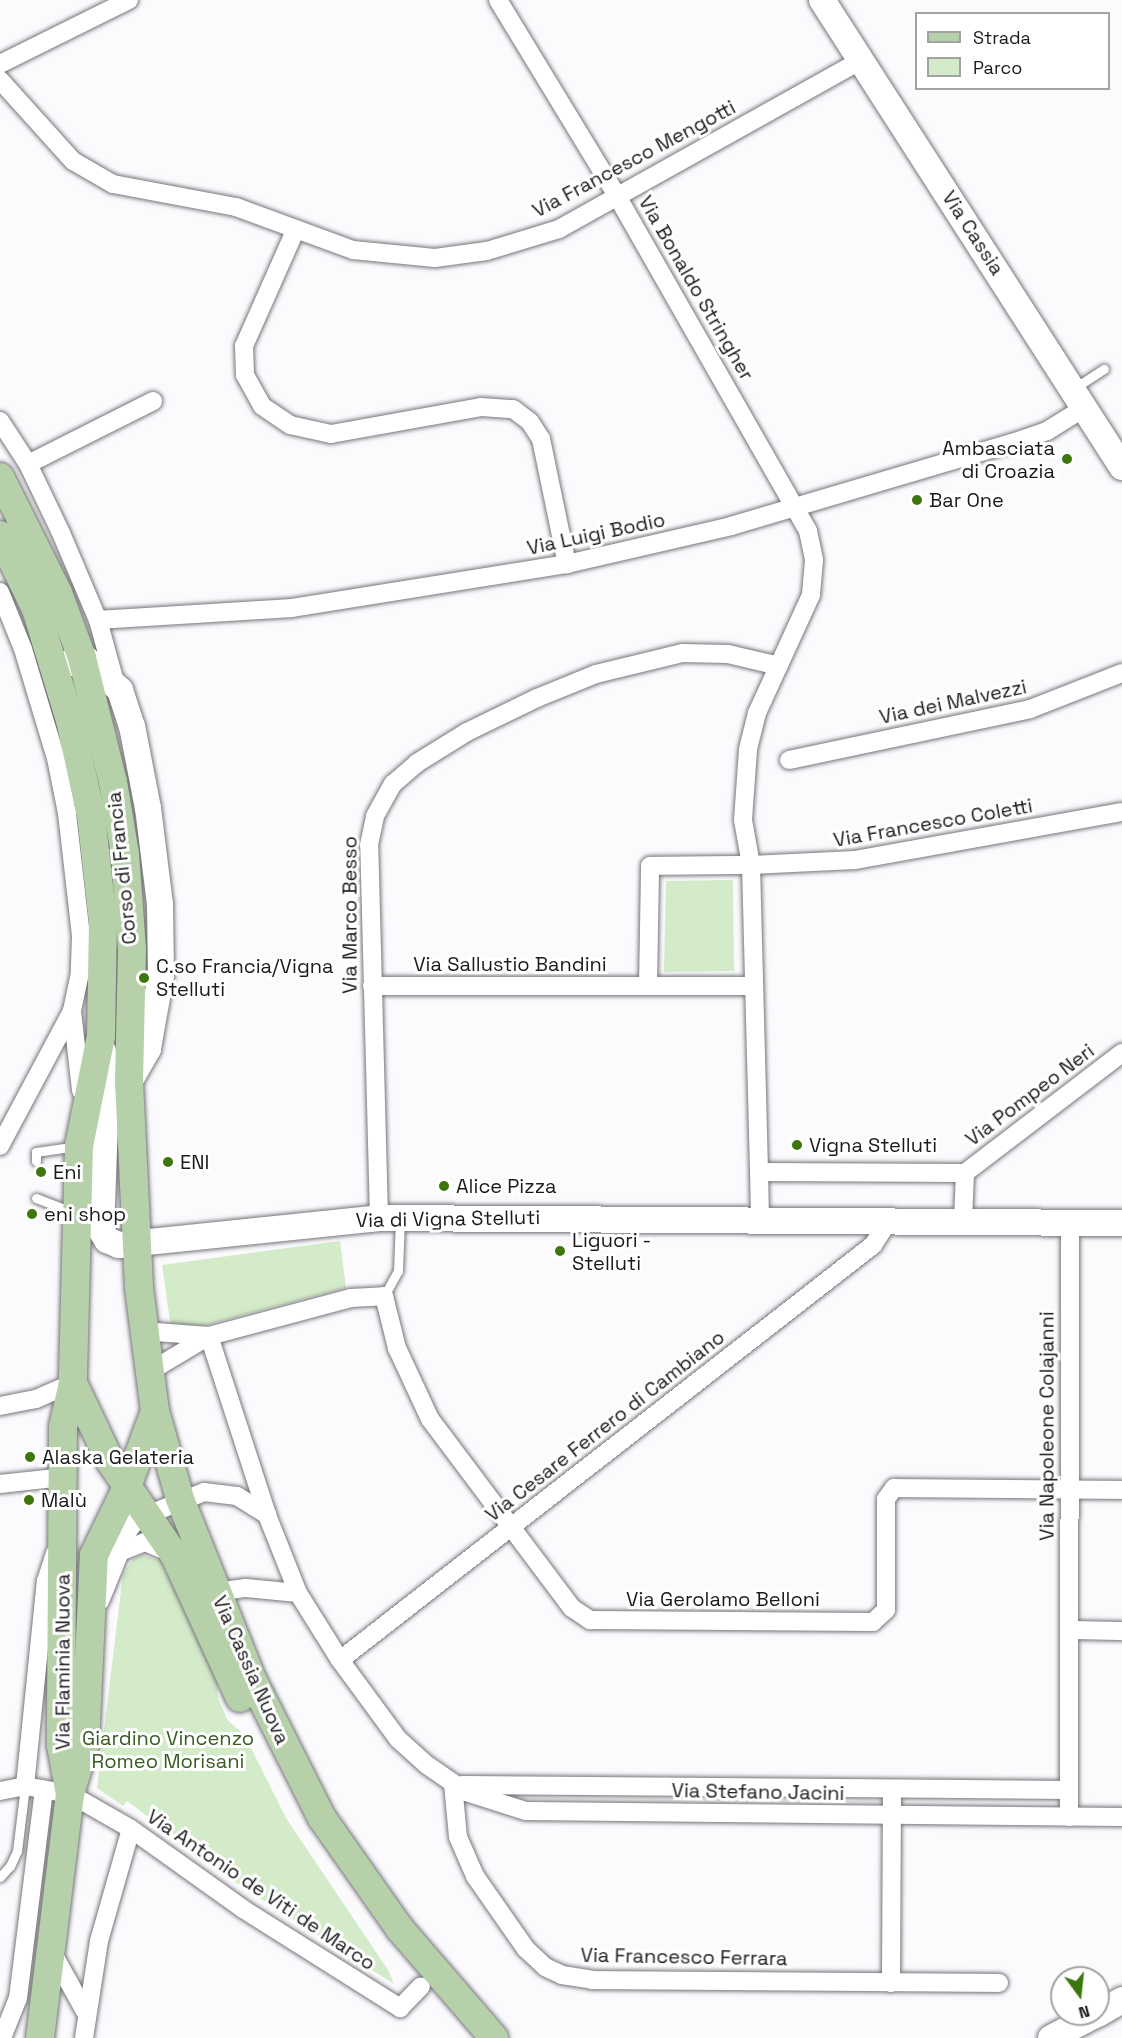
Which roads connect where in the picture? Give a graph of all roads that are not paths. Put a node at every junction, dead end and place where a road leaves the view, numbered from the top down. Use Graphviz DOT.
graph roads {
  1 [pos="129,0"];
  2 [pos="498,0"];
  3 [pos="822,0"];
  4 [pos="862,60"];
  5 [pos="0,64"];
  6 [pos="0,80"];
  7 [pos="617,196"];
  8 [pos="295,231"];
  9 [pos="1104,369"];
  10 [pos="1079,399"];
  11 [pos="153,400"];
  12 [pos="0,421"];
  13 [pos="28,464"];
  14 [pos="1122,467"];
  15 [pos="0,477"];
  16 [pos="798,507"];
  17 [pos="61,533"];
  18 [pos="0,535"];
  19 [pos="567,564"];
  20 [pos="3,598"];
  21 [pos="47,601"];
  22 [pos="98,620"];
  23 [pos="69,663"];
  24 [pos="779,666"];
  25 [pos="1122,673"];
  26 [pos="115,682"];
  27 [pos="42,704"];
  28 [pos="789,760"];
  29 [pos="1122,812"];
  30 [pos="751,865"];
  31 [pos="372,986"];
  32 [pos="648,986"];
  33 [pos="754,986"];
  34 [pos="72,1011"];
  35 [pos="101,1036"];
  36 [pos="1122,1053"];
  37 [pos="129,1082"];
  38 [pos="80,1142"];
  39 [pos="0,1146"];
  40 [pos="36,1161"];
  41 [pos="759,1172"];
  42 [pos="965,1173"];
  43 [pos="36,1198"];
  44 [pos="76,1213"];
  45 [pos="389,1218"];
  46 [pos="760,1218"];
  47 [pos="889,1220"];
  48 [pos="963,1221"];
  49 [pos="1070,1222"];
  50 [pos="1122,1223"];
  51 [pos="136,1245"];
  52 [pos="384,1296"];
  53 [pos="143,1331"];
  54 [pos="209,1336"];
  55 [pos="149,1372"];
  56 [pos="74,1383"];
  57 [pos="0,1406"];
  58 [pos="155,1411"];
  59 [pos="63,1477"];
  60 [pos="0,1484"];
  61 [pos="127,1487"];
  62 [pos="1069,1490"];
  63 [pos="1122,1490"];
  64 [pos="180,1499"];
  65 [pos="146,1514"];
  66 [pos="267,1515"];
  67 [pos="63,1528"];
  68 [pos="510,1529"];
  69 [pos="118,1555"];
  70 [pos="175,1556"];
  71 [pos="216,1593"];
  72 [pos="298,1593"];
  73 [pos="1070,1630"];
  74 [pos="90,1631"];
  75 [pos="1122,1631"];
  76 [pos="340,1660"];
  77 [pos="453,1784"];
  78 [pos="25,1786"];
  79 [pos="724,1788"];
  80 [pos="892,1789"];
  81 [pos="1069,1790"];
  82 [pos="0,1791"];
  83 [pos="57,1792"];
  84 [pos="724,1814"];
  85 [pos="892,1817"];
  86 [pos="1069,1817"];
  87 [pos="1122,1817"];
  88 [pos="131,1829"];
  89 [pos="0,1877"];
  90 [pos="52,1952"];
  91 [pos="891,1983"];
  92 [pos="999,1983"];
  93 [pos="421,1986"];
  94 [pos="45,2004"];
  95 [pos="87,2014"];
  96 [pos="1074,2026"];
  97 [pos="3,2032"];
  98 [pos="40,2038"];
  99 [pos="84,2038"];
  100 [pos="468,2038"];
  101 [pos="494,2038"];
  102 [pos="1051,2038"];
  1 -- 5 [label="street"];
  2 -- 7 [label="street, Via Bonaldo Stringher"];
  3 -- 4 [label="main road, Via Cassia"];
  4 -- 7 [label="street, Via Francesco Mengotti"];
  4 -- 10 [label="main road, Via Cassia"];
  6 -- 8 [label="street, Via Francesco Mengotti"];
  7 -- 8 [label="street, Via Francesco Mengotti"];
  7 -- 16 [label="street, Via Bonaldo Stringher"];
  8 -- 19 [label="street"];
  9 -- 10 [label="lane"];
  10 -- 14 [label="main road, Via Cassia"];
  10 -- 16 [label="street, Via Luigi Bodio"];
  11 -- 13 [label="street"];
  12 -- 13 [label="street, Corso di Francia"];
  13 -- 17 [label="street, Corso di Francia"];
  15 -- 21 [label="main road, Corso di Francia"];
  16 -- 19 [label="street, Via Luigi Bodio"];
  16 -- 24 [label="street, Via Bonaldo Stringher"];
  17 -- 21 [label="street, Corso di Francia"];
  17 -- 22 [label="street, Corso di Francia"];
  18 -- 21 [label="main road, Corso di Francia"];
  19 -- 22 [label="street, Via Luigi Bodio"];
  20 -- 21 [label="street"];
  20 -- 27 [label="street"];
  21 -- 23 [label="main road, Corso di Francia"];
  22 -- 23 [label="street"];
  22 -- 26 [label="street, Corso di Francia"];
  23 -- 26 [label="main road"];
  23 -- 27 [label="street"];
  23 -- 35 [label="main road, Corso di Francia"];
  23 -- 37 [label="main road, Corso di Francia"];
  24 -- 30 [label="street, Via Bonaldo Stringher"];
  24 -- 31 [label="street, Via Marco Besso"];
  25 -- 28 [label="street, Via dei Malvezzi"];
  26 -- 37 [label="main road, Corso di Francia"];
  27 -- 34 [label="street"];
  29 -- 30 [label="street, Via Francesco Coletti"];
  30 -- 32 [label="street, Via Francesco Coletti"];
  30 -- 33 [label="street, Via Bonaldo Stringher"];
  31 -- 32 [label="street, Via Sallustio Bandini"];
  31 -- 45 [label="street, Via Marco Besso"];
  32 -- 33 [label="street, Via Sallustio Bandini"];
  33 -- 41 [label="street, Via Bonaldo Stringher"];
  34 -- 38 [label="street"];
  34 -- 39 [label="street"];
  35 -- 38 [label="main road, Corso di Francia"];
  35 -- 51 [label="main road, Via di Vigna Stelluti"];
  36 -- 42 [label="street, Via Pompeo Neri"];
  37 -- 51 [label="main road, Corso di Francia"];
  38 -- 40 [label="lane"];
  38 -- 44 [label="main road, Corso di Francia"];
  41 -- 42 [label="street"];
  41 -- 46 [label="street, Via Bonaldo Stringher"];
  42 -- 48 [label="street"];
  43 -- 44 [label="lane"];
  44 -- 56 [label="main road, Corso di Francia"];
  45 -- 46 [label="main road, Via di Vigna Stelluti"];
  45 -- 51 [label="main road, Via di Vigna Stelluti"];
  45 -- 52 [label="lane"];
  46 -- 47 [label="main road, Via di Vigna Stelluti"];
  47 -- 48 [label="main road, Via di Vigna Stelluti"];
  47 -- 68 [label="street, Via Cesare Ferrero di Cambiano"];
  48 -- 49 [label="main road"];
  49 -- 50 [label="main road"];
  49 -- 62 [label="street, Via Napoleone Colajanni"];
  51 -- 53 [label="main road, Via Cassia Nuova"];
  52 -- 54 [label="street"];
  52 -- 68 [label="street, Via Gerolamo Belloni"];
  53 -- 54 [label="street"];
  53 -- 55 [label="main road, Via Cassia Nuova"];
  54 -- 55 [label="street"];
  54 -- 66 [label="street, Via Stefano Jacini"];
  55 -- 58 [label="main road, Via Cassia Nuova"];
  56 -- 57 [label="street"];
  56 -- 59 [label="main road, Via Flaminia Nuova"];
  56 -- 61 [label="main road, Via Cassia Nuova"];
  58 -- 61 [label="main road, Via Flaminia Nuova"];
  58 -- 64 [label="main road, Via Cassia Nuova"];
  59 -- 60 [label="street"];
  59 -- 67 [label="main road, Via Flaminia Nuova"];
  61 -- 65 [label="main road, Via Cassia Nuova"];
  61 -- 74 [label="main road, Via Flaminia Nuova"];
  62 -- 63 [label="street, Via Gerolamo Belloni"];
  62 -- 68 [label="street, Via Gerolamo Belloni"];
  62 -- 73 [label="street, Via Napoleone Colajanni"];
  64 -- 65 [label="street, Via Flaminia Nuova"];
  64 -- 66 [label="street"];
  64 -- 71 [label="main road, Via Cassia Nuova"];
  65 -- 69 [label="street, Via Flaminia Nuova"];
  65 -- 70 [label="main road, Via Cassia Nuova"];
  66 -- 72 [label="street, Via Stefano Jacini"];
  67 -- 78 [label="street, Via Flaminia Nuova"];
  67 -- 83 [label="main road, Via Flaminia Nuova"];
  68 -- 76 [label="street, Via Cesare Ferrero di Cambiano"];
  69 -- 70 [label="street"];
  69 -- 74 [label="street, Via Flaminia Nuova"];
  70 -- 93 [label="main road, Via Cassia Nuova"];
  71 -- 72 [label="street"];
  71 -- 101 [label="main road, Via Cassia Nuova"];
  72 -- 76 [label="street, Via Stefano Jacini"];
  73 -- 75 [label="street"];
  73 -- 81 [label="street, Via Napoleone Colajanni"];
  74 -- 83 [label="main road, Via Flaminia Nuova"];
  76 -- 77 [label="street, Via Stefano Jacini"];
  77 -- 79 [label="street, Via Stefano Jacini"];
  77 -- 84 [label="street, Via Stefano Jacini"];
  77 -- 91 [label="street, Via Francesco Ferrara"];
  78 -- 82 [label="street"];
  78 -- 83 [label="street, Via Antonio de Viti de Marco"];
  78 -- 89 [label="lane"];
  79 -- 80 [label="street, Via Stefano Jacini"];
  79 -- 84 [label="street"];
  80 -- 81 [label="street, Via Stefano Jacini"];
  80 -- 85 [label="street"];
  81 -- 86 [label="street, Via Napoleone Colajanni"];
  83 -- 88 [label="street, Via Antonio de Viti de Marco"];
  83 -- 90 [label="main road, Via Flaminia Nuova"];
  83 -- 97 [label="street, Via Flaminia Nuova"];
  84 -- 85 [label="street, Via Stefano Jacini"];
  85 -- 86 [label="street, Via Stefano Jacini"];
  85 -- 91 [label="street"];
  86 -- 87 [label="street, Via Stefano Jacini"];
  88 -- 93 [label="street, Via Antonio de Viti de Marco"];
  88 -- 95 [label="street"];
  90 -- 94 [label="main road, Via Flaminia Nuova"];
  90 -- 95 [label="street"];
  91 -- 92 [label="street, Via Francesco Ferrara"];
  93 -- 100 [label="main road, Via Cassia Nuova"];
  94 -- 97 [label="street"];
  94 -- 98 [label="main road, Via Flaminia Nuova"];
  95 -- 99 [label="street"];
  96 -- 102 [label="main road"];
}
